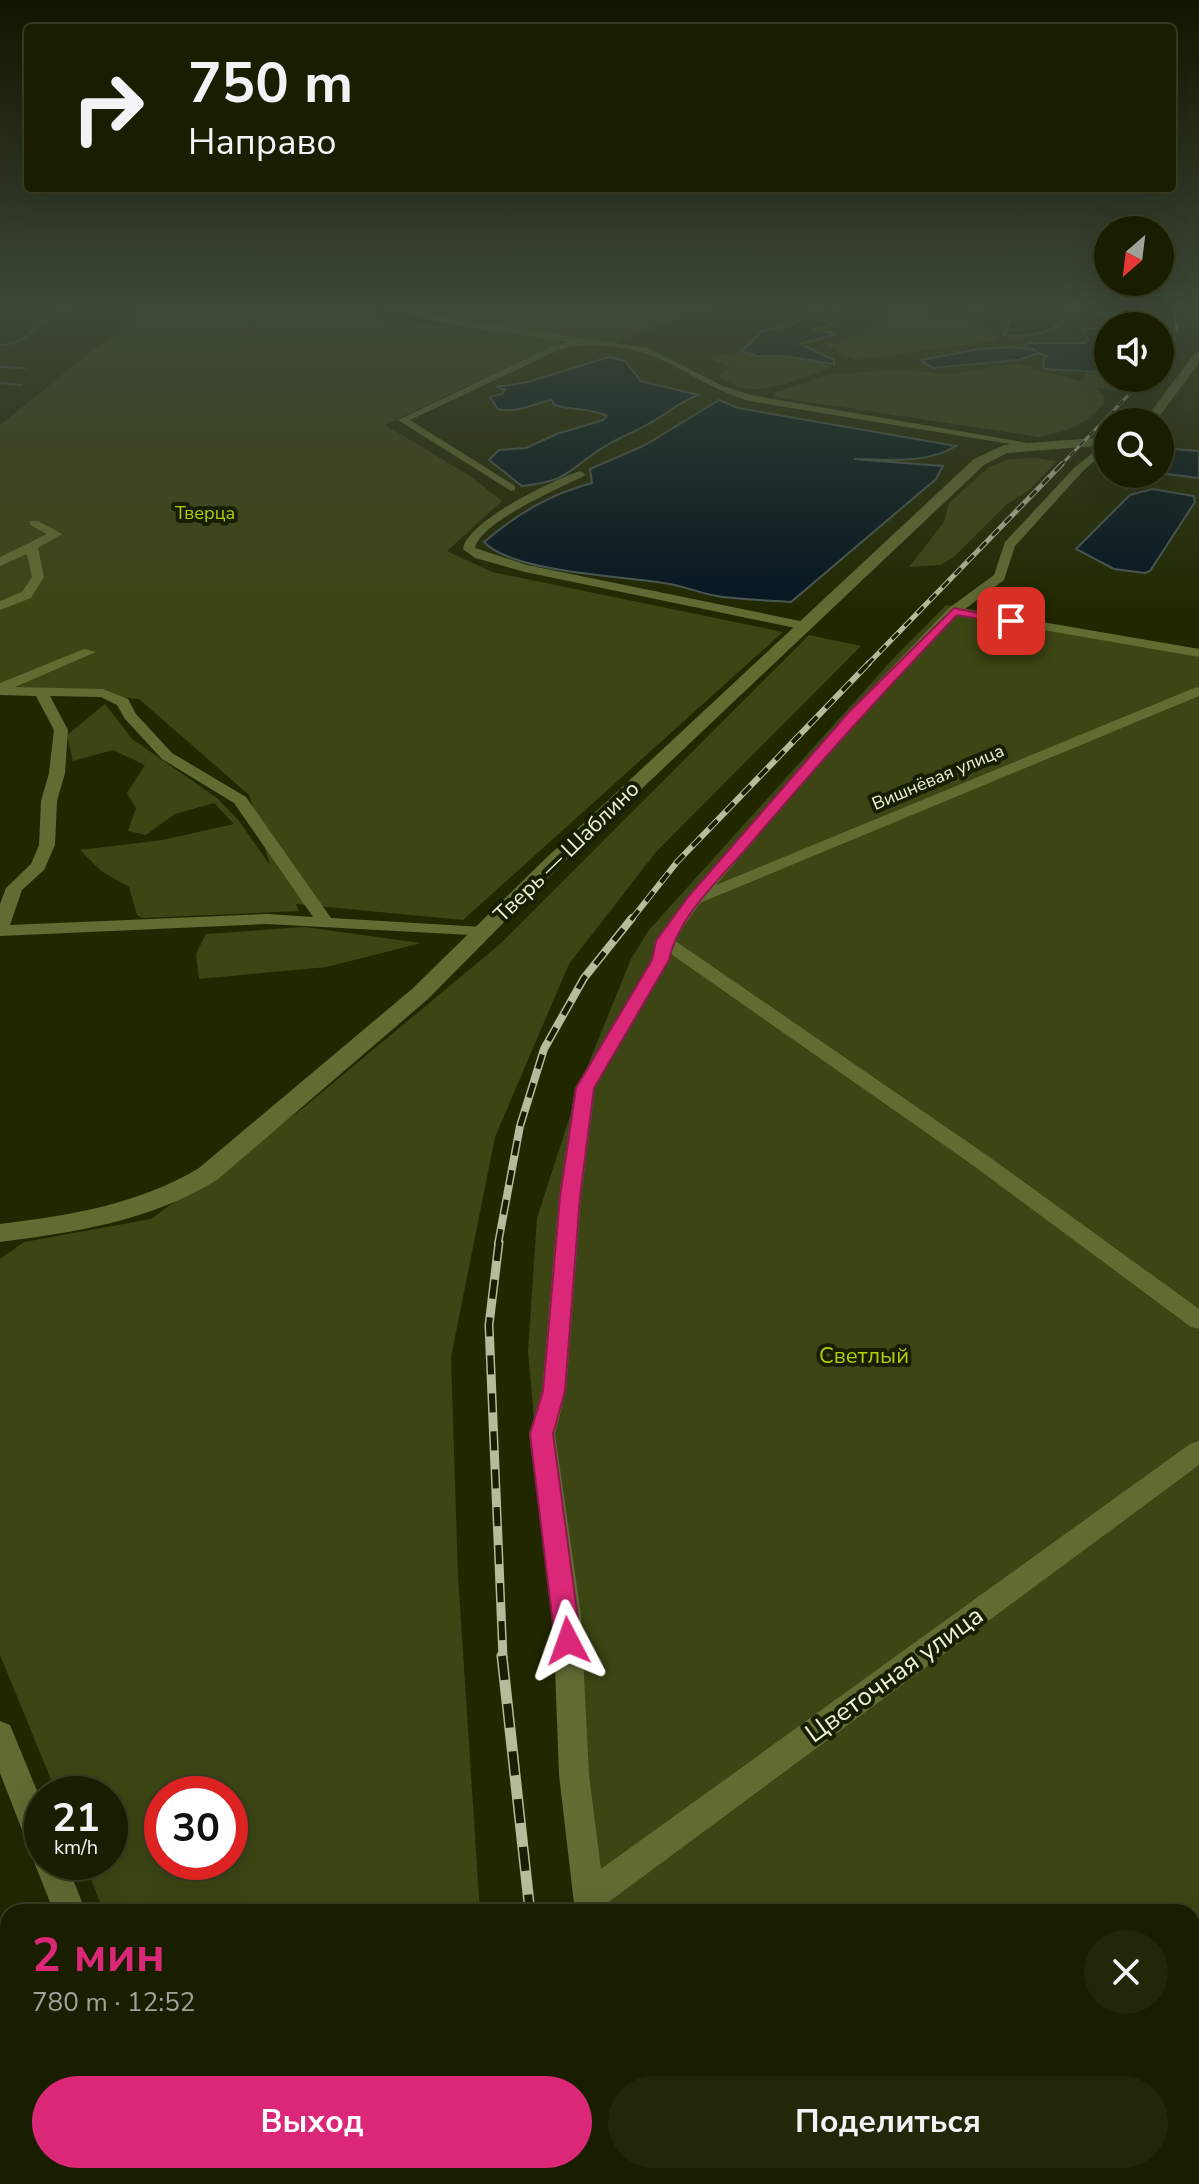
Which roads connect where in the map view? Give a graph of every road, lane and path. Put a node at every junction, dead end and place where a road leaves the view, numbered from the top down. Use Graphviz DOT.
graph roads {
  1 [pos="424,410"];
  2 [pos="821,410"];
  3 [pos="1094,443"];
  4 [pos="1040,446"];
  5 [pos="1094,455"];
  6 [pos="580,474"];
  7 [pos="511,488"];
  8 [pos="34,523"];
  9 [pos="32,547"];
  10 [pos="0,562"];
  11 [pos="0,606"];
  12 [pos="954,611"];
  13 [pos="805,626"];
  14 [pos="89,652"];
  15 [pos="1199,653"];
  16 [pos="0,689"];
  17 [pos="40,691"];
  18 [pos="1199,691"];
  19 [pos="693,901"];
  20 [pos="327,924"];
  21 [pos="0,930"];
  22 [pos="483,932"];
  23 [pos="664,941"];
  24 [pos="0,1233"];
  25 [pos="1199,1321"];
  26 [pos="1199,1451"];
  27 [pos="1,1741"];
  28 [pos="24,1798"];
  29 [pos="57,1880"];
  30 [pos="67,1904"];
  31 [pos="590,1904"];
  1 -- 7 [label="street"];
  2 -- 4 [label="street"];
  3 -- 4 [label="street, Тверь — Шаблино"];
  4 -- 13 [label="street, Тверь — Шаблино"];
  5 -- 12 [label="street"];
  6 -- 13 [label="street"];
  8 -- 9 [label="street"];
  9 -- 10 [label="street"];
  9 -- 11 [label="street"];
  12 -- 15 [label="street"];
  12 -- 19 [label="street"];
  13 -- 22 [label="street, Тверь — Шаблино"];
  14 -- 16 [label="street"];
  16 -- 17 [label="street"];
  17 -- 20 [label="street"];
  17 -- 21 [label="street"];
  18 -- 19 [label="street, Вишнёвая улица"];
  19 -- 23 [label="street"];
  20 -- 21 [label="street"];
  20 -- 22 [label="street"];
  22 -- 24 [label="street, Тверь — Шаблино"];
  23 -- 25 [label="street"];
  23 -- 31 [label="street"];
  26 -- 31 [label="street, Цветочная улица"];
  27 -- 28 [label="street"];
  29 -- 30 [label="street"];
}
